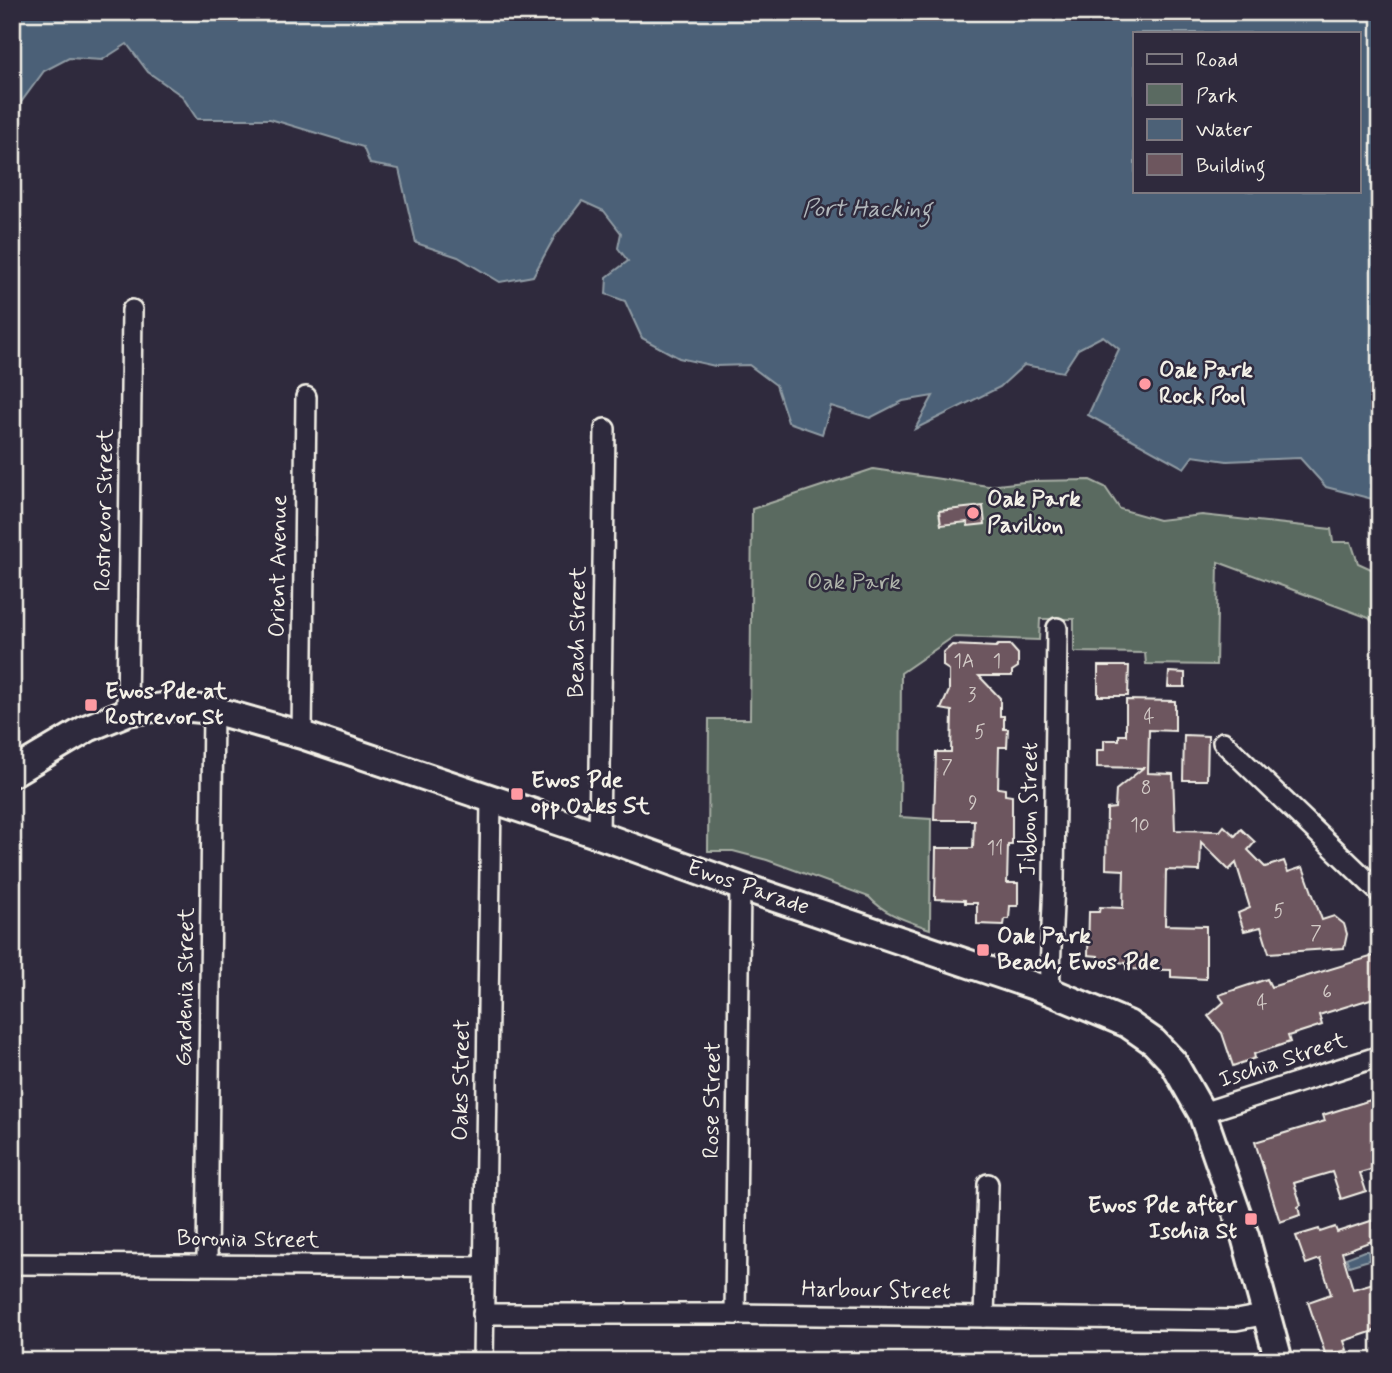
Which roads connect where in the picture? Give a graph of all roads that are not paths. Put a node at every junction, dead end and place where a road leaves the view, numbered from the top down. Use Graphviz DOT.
graph roads {
  1 [pos="132,310"];
  2 [pos="306,397"];
  3 [pos="605,429"];
  4 [pos="1056,628"];
  5 [pos="213,710"];
  6 [pos="127,712"];
  7 [pos="302,735"];
  8 [pos="1223,742"];
  9 [pos="12,773"];
  10 [pos="491,799"];
  11 [pos="599,835"];
  12 [pos="740,886"];
  13 [pos="1380,892"];
  14 [pos="1049,991"];
  15 [pos="1380,1056"];
  16 [pos="1202,1113"];
  17 [pos="988,1184"];
  18 [pos="12,1264"];
  19 [pos="207,1264"];
  20 [pos="483,1268"];
  21 [pos="484,1314"];
  22 [pos="735,1314"];
  23 [pos="1268,1314"];
  24 [pos="984,1317"];
  25 [pos="483,1361"];
  26 [pos="1279,1361"];
  1 -- 6 [label="street, Rostrevor Street"];
  2 -- 7 [label="street, Orient Avenue"];
  3 -- 11 [label="street, Beach Street"];
  4 -- 14 [label="street, Jibbon Street"];
  5 -- 6 [label="street, Ewos Parade"];
  5 -- 7 [label="street, Ewos Parade"];
  5 -- 19 [label="street, Gardenia Street"];
  6 -- 9 [label="street, Ewos Parade"];
  7 -- 10 [label="street, Ewos Parade"];
  8 -- 13 [label="street"];
  10 -- 11 [label="street, Ewos Parade"];
  10 -- 20 [label="street, Oaks Street"];
  11 -- 12 [label="street, Ewos Parade"];
  12 -- 14 [label="street, Ewos Parade"];
  12 -- 22 [label="street, Rose Street"];
  14 -- 16 [label="street, Ewos Parade"];
  15 -- 16 [label="street, Ischia Street"];
  16 -- 23 [label="street, Ewos Parade"];
  17 -- 24 [label="street"];
  18 -- 19 [label="street, Boronia Street"];
  19 -- 20 [label="street, Boronia Street"];
  20 -- 21 [label="street, Oaks Street"];
  21 -- 22 [label="street, Harbour Street"];
  21 -- 25 [label="street, Oaks Street"];
  22 -- 24 [label="street, Harbour Street"];
  23 -- 24 [label="street, Harbour Street"];
  23 -- 26 [label="street, Ewos Parade"];
}
